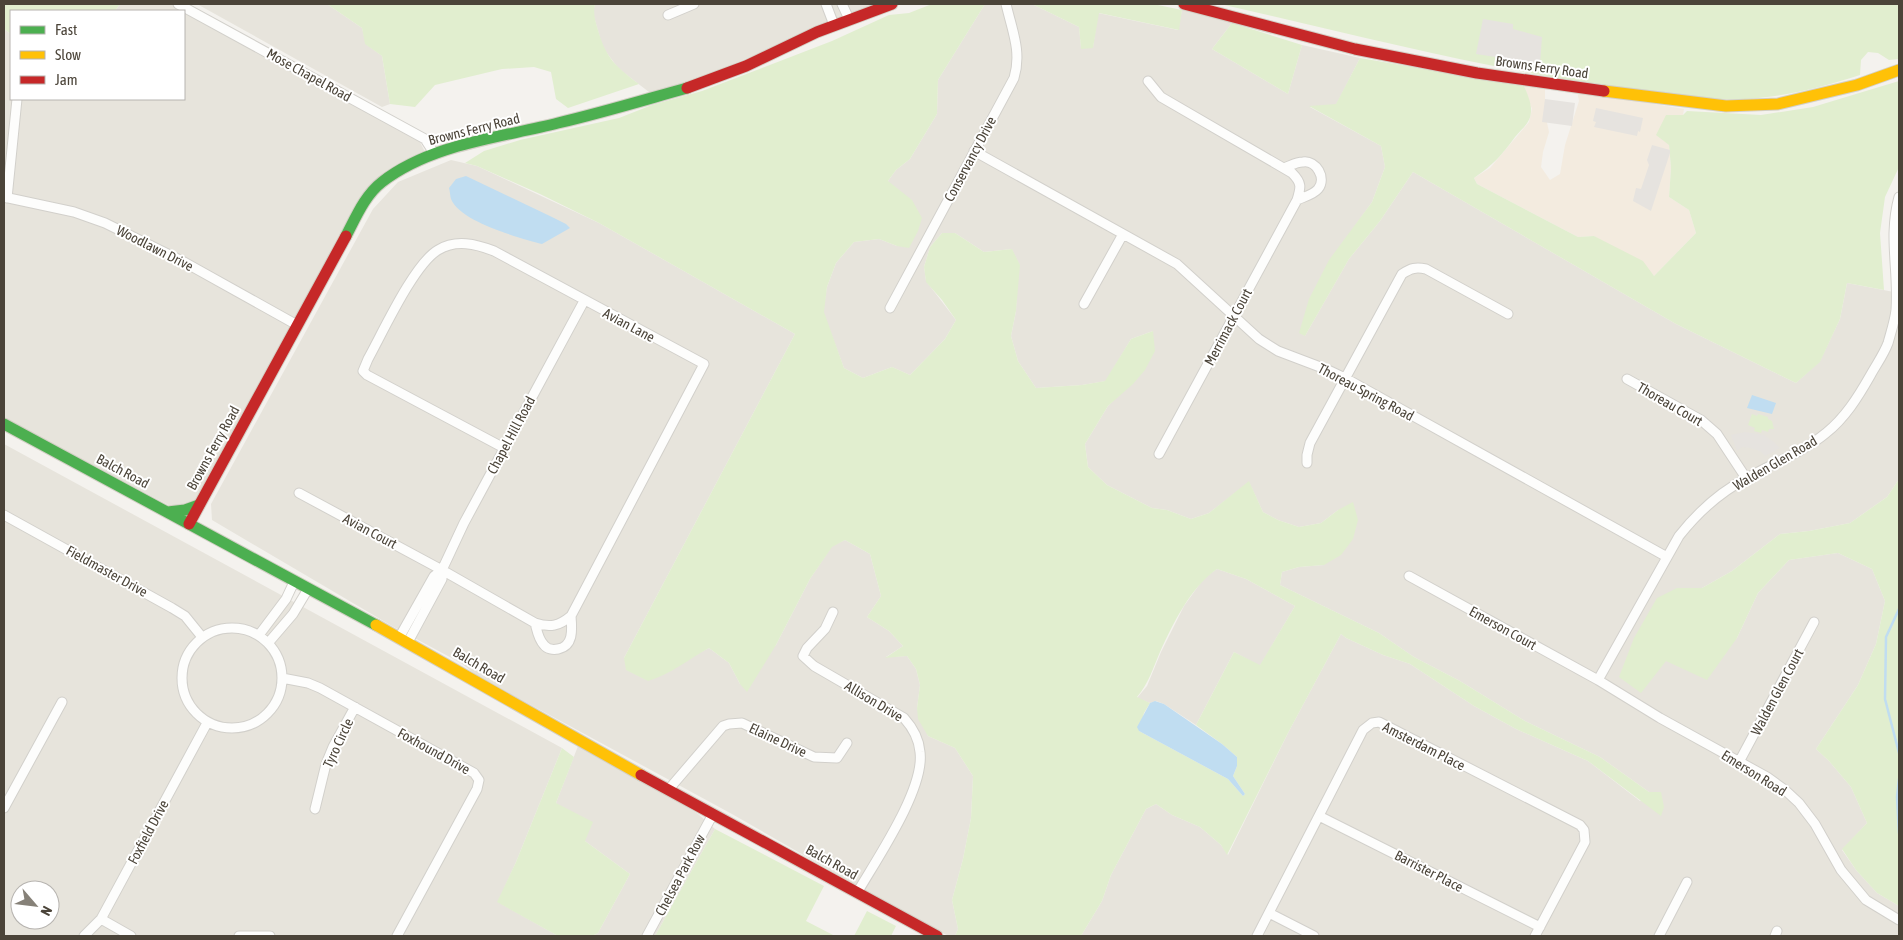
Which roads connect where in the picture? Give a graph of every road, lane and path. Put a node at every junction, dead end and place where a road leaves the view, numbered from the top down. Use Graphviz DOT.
graph roads {
  1 [pos="178,4"];
  2 [pos="694,4"];
  3 [pos="826,4"];
  4 [pos="842,4"];
  5 [pos="892,4"];
  6 [pos="1006,4"];
  7 [pos="1184,4"];
  8 [pos="668,15"];
  9 [pos="849,19"];
  10 [pos="834,25"];
  11 [pos="1899,70"];
  12 [pos="1148,81"];
  13 [pos="17,100"];
  14 [pos="974,151"];
  15 [pos="434,153"];
  16 [pos="1284,168"];
  17 [pos="1899,197"];
  18 [pos="5,198"];
  19 [pos="1297,200"];
  20 [pos="1123,234"];
  21 [pos="584,301"];
  22 [pos="1084,304"];
  23 [pos="890,308"];
  24 [pos="1508,314"];
  25 [pos="1234,317"];
  26 [pos="297,325"];
  27 [pos="1345,378"];
  28 [pos="1627,379"];
  29 [pos="4,424"];
  30 [pos="504,448"];
  31 [pos="1160,454"];
  32 [pos="1307,463"];
  33 [pos="1746,478"];
  34 [pos="299,493"];
  35 [pos="199,504"];
  36 [pos="168,512"];
  37 [pos="4,515"];
  38 [pos="189,524"];
  39 [pos="1667,556"];
  40 [pos="442,570"];
  41 [pos="1409,576"];
  42 [pos="294,582"];
  43 [pos="308,589"];
  44 [pos="833,612"];
  45 [pos="570,616"];
  46 [pos="1814,622"];
  47 [pos="535,623"];
  48 [pos="259,635"];
  49 [pos="202,637"];
  50 [pos="404,640"];
  51 [pos="269,642"];
  52 [pos="282,678"];
  53 [pos="1598,680"];
  54 [pos="62,702"];
  55 [pos="355,707"];
  56 [pos="207,723"];
  57 [pos="847,743"];
  58 [pos="1739,762"];
  59 [pos="669,789"];
  60 [pos="4,808"];
  61 [pos="316,809"];
  62 [pos="713,814"];
  63 [pos="1318,816"];
  64 [pos="1687,882"];
  65 [pos="857,893"];
  66 [pos="1269,914"];
  67 [pos="101,919"];
  68 [pos="1899,920"];
  69 [pos="1540,927"];
  70 [pos="84,936"];
  71 [pos="131,936"];
  72 [pos="238,936"];
  73 [pos="270,936"];
  74 [pos="397,936"];
  75 [pos="647,936"];
  76 [pos="937,936"];
  77 [pos="1257,936"];
  78 [pos="1314,936"];
  79 [pos="1535,936"];
  80 [pos="1659,936"];
  1 -- 15 [label="street, Mose Chapel Road"];
  2 -- 8 [label="street"];
  3 -- 10 [label="street"];
  4 -- 9 [label="street"];
  5 -- 9 [label="street, Browns Ferry Road"];
  6 -- 14 [label="street, Conservancy Drive"];
  7 -- 11 [label="street, Browns Ferry Road"];
  9 -- 10 [label="street, Browns Ferry Road"];
  10 -- 15 [label="street, Browns Ferry Road"];
  12 -- 16 [label="street"];
  13 -- 18 [label="street"];
  14 -- 20 [label="street, Thoreau Spring Road"];
  14 -- 23 [label="street, Conservancy Drive"];
  15 -- 26 [label="street, Browns Ferry Road"];
  16 -- 19 [label="street"];
  16 -- 19 [label="street"];
  17 -- 33 [label="street, Walden Glen Road"];
  18 -- 26 [label="street, Woodlawn Drive"];
  19 -- 25 [label="street, Merrimack Court"];
  20 -- 22 [label="street"];
  20 -- 25 [label="street, Thoreau Spring Road"];
  21 -- 30 [label="street, Chapel Hill Road"];
  21 -- 30 [label="street, Avian Lane"];
  21 -- 45 [label="street, Avian Lane"];
  24 -- 27 [label="street"];
  25 -- 27 [label="street, Thoreau Spring Road"];
  25 -- 31 [label="street, Merrimack Court"];
  26 -- 35 [label="street, Browns Ferry Road"];
  27 -- 32 [label="street"];
  27 -- 39 [label="street, Thoreau Spring Road"];
  28 -- 33 [label="street, Thoreau Court"];
  29 -- 36 [label="street, Balch Road"];
  30 -- 40 [label="street, Chapel Hill Road"];
  33 -- 39 [label="street, Walden Glen Road"];
  34 -- 40 [label="street, Avian Court"];
  35 -- 36 [label="street"];
  35 -- 38 [label="street, Browns Ferry Road"];
  36 -- 38 [label="street, Balch Road"];
  37 -- 49 [label="street, Fieldmaster Drive"];
  38 -- 42 [label="street, Balch Road"];
  39 -- 53 [label="street, Walden Glen Road"];
  40 -- 47 [label="street"];
  40 -- 50 [label="street, Chapel Hill Road"];
  41 -- 53 [label="street, Emerson Court"];
  42 -- 43 [label="street, Balch Road"];
  42 -- 48 [label="street"];
  43 -- 50 [label="street, Balch Road"];
  43 -- 51 [label="street"];
  44 -- 65 [label="street, Allison Drive"];
  45 -- 47 [label="street"];
  45 -- 47 [label="street"];
  46 -- 58 [label="street, Walden Glen Court"];
  48 -- 49 [label="street"];
  48 -- 51 [label="street"];
  49 -- 56 [label="street"];
  50 -- 59 [label="street, Balch Road"];
  51 -- 52 [label="street"];
  52 -- 55 [label="street, Foxhound Drive"];
  52 -- 56 [label="street"];
  53 -- 58 [label="street, Emerson Road"];
  54 -- 60 [label="street"];
  55 -- 61 [label="street, Tyro Circle"];
  55 -- 74 [label="street, Foxhound Drive"];
  56 -- 67 [label="street, Foxfield Drive"];
  57 -- 59 [label="street, Elaine Drive"];
  58 -- 68 [label="street, Emerson Road"];
  59 -- 62 [label="street, Balch Road"];
  62 -- 65 [label="street, Balch Road"];
  62 -- 75 [label="street, Chelsea Park Row"];
  63 -- 66 [label="street, Amsterdam Place"];
  63 -- 69 [label="street, Barrister Place"];
  63 -- 69 [label="street, Amsterdam Place"];
  64 -- 80 [label="street"];
  65 -- 76 [label="street, Balch Road"];
  66 -- 77 [label="street, Amsterdam Place"];
  66 -- 78 [label="street"];
  67 -- 70 [label="street, Foxfield Drive"];
  67 -- 71 [label="street"];
  69 -- 79 [label="street, Amsterdam Place"];
  72 -- 73 [label="street"];
}
